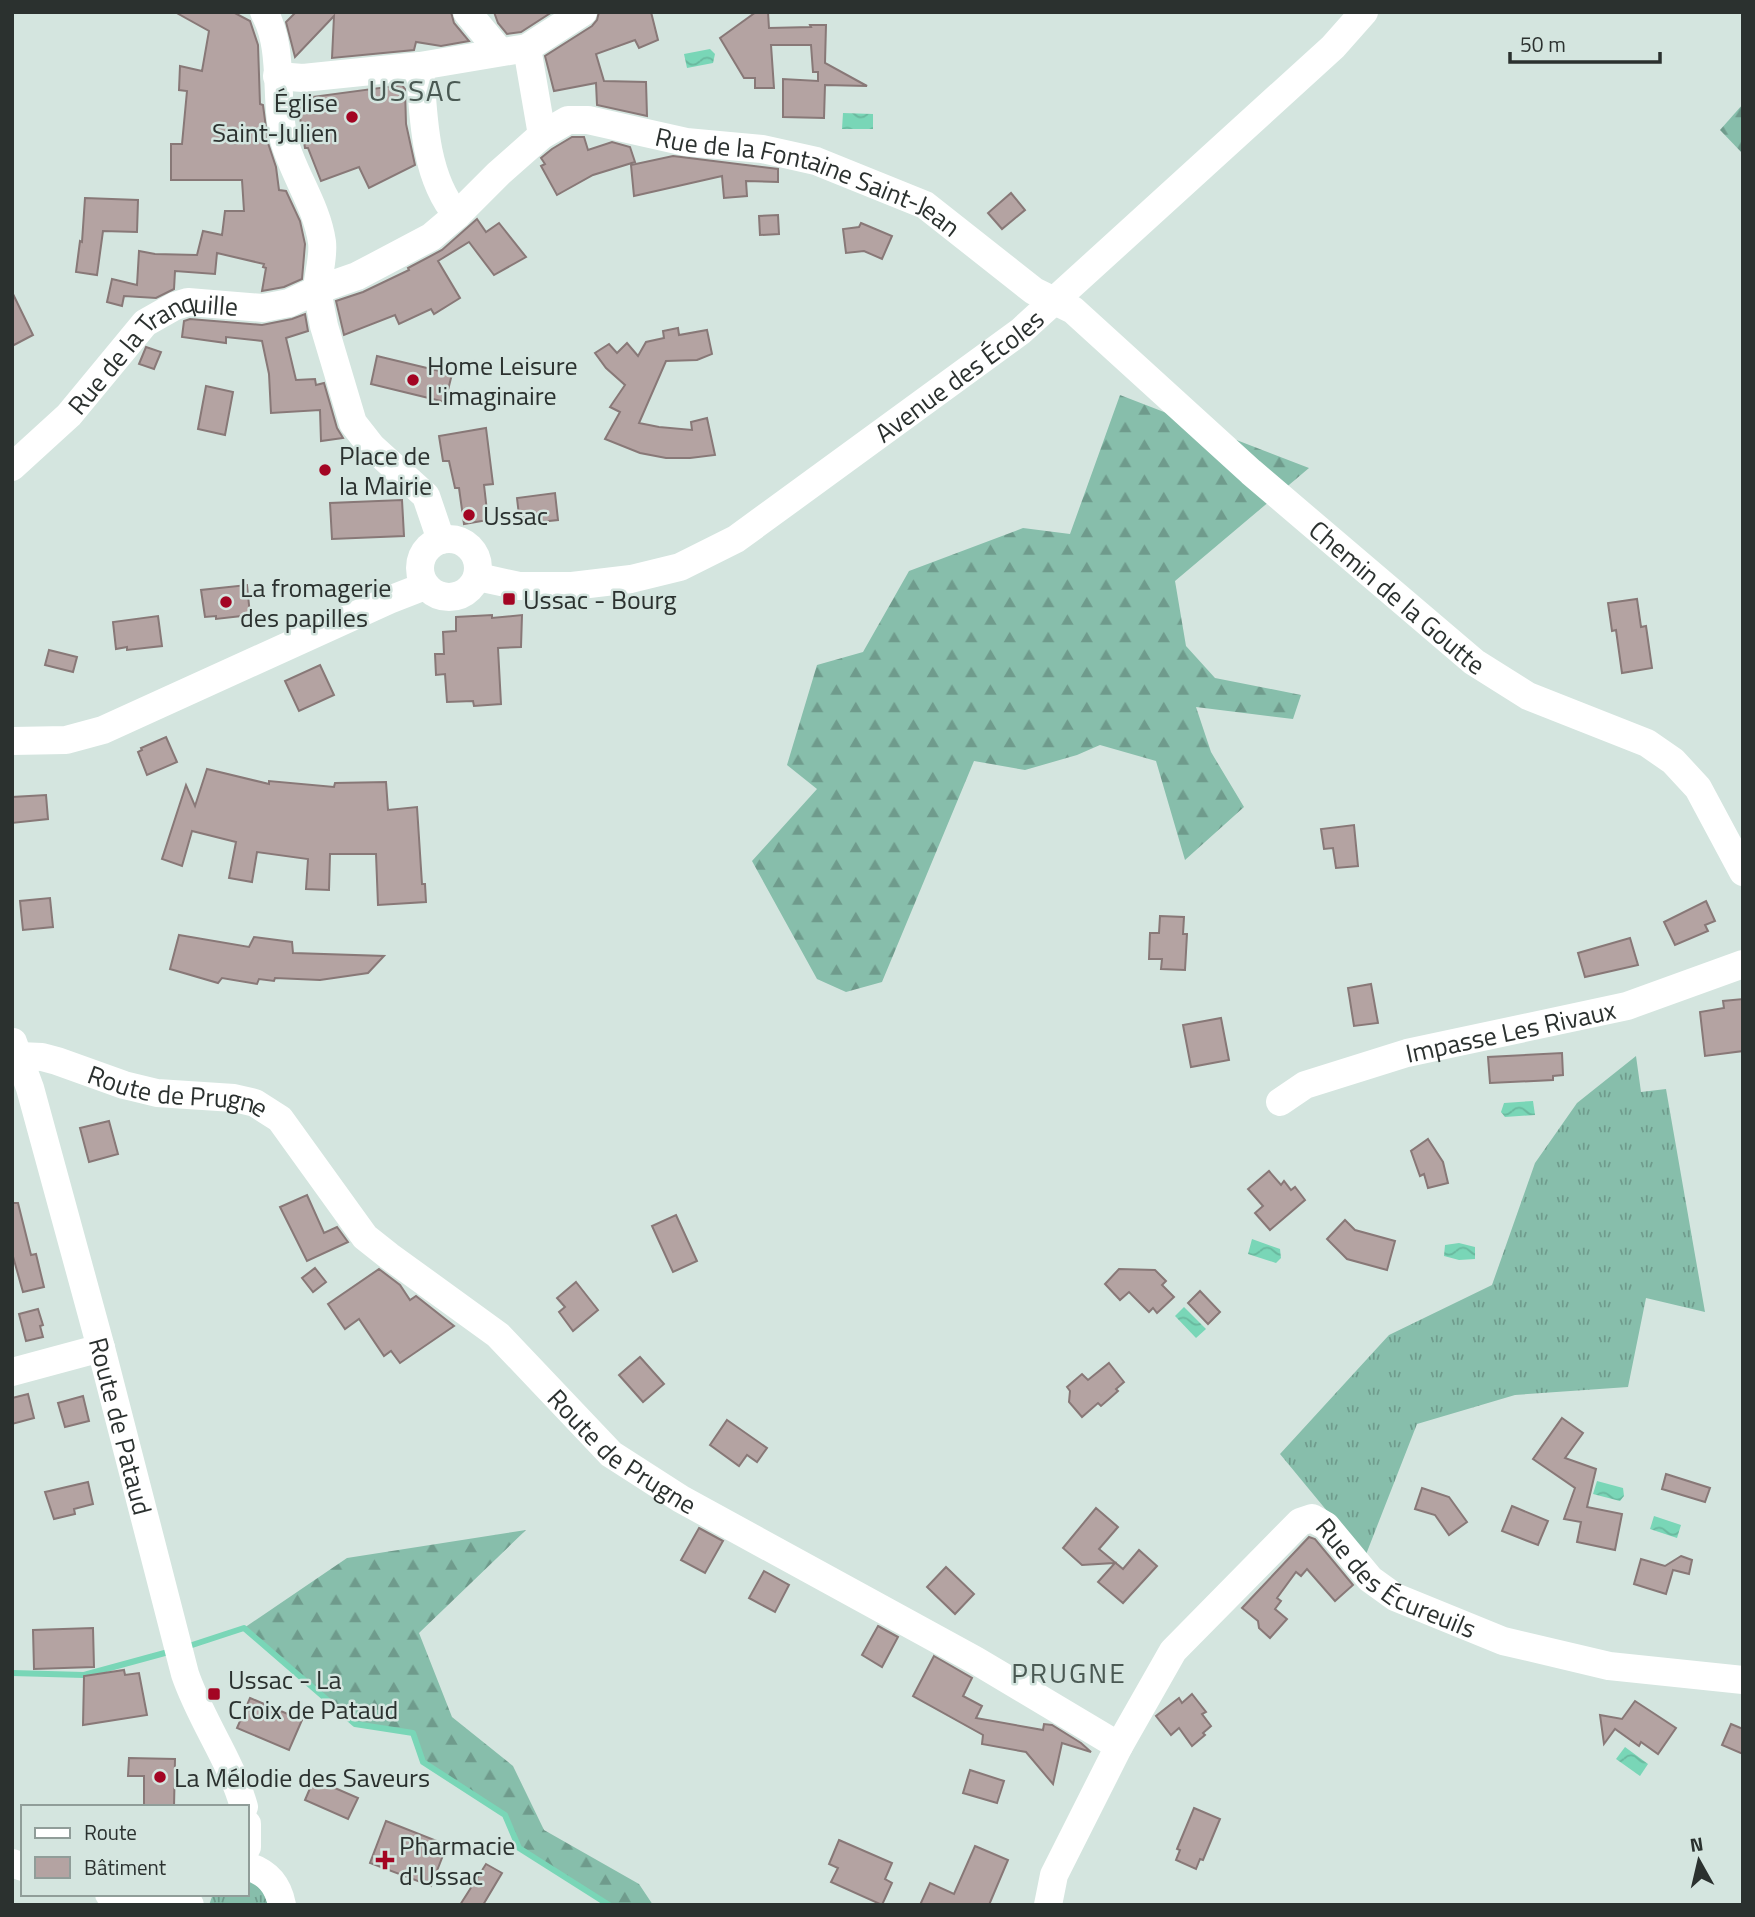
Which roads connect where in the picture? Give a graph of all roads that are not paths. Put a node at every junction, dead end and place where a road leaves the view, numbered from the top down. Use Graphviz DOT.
graph roads {
  1 [pos="467,12"];
  2 [pos="1364,12"];
  3 [pos="574,14"];
  4 [pos="273,16"];
  5 [pos="513,50"];
  6 [pos="420,66"];
  7 [pos="277,76"];
  8 [pos="542,135"];
  9 [pos="457,215"];
  10 [pos="317,290"];
  11 [pos="1054,299"];
  12 [pos="12,467"];
  13 [pos="442,540"];
  14 [pos="478,577"];
  15 [pos="425,586"];
  16 [pos="12,741"];
  17 [pos="1743,872"];
  18 [pos="1743,964"];
  19 [pos="15,1048"];
  20 [pos="1280,1102"];
  21 [pos="101,1348"];
  22 [pos="12,1372"];
  23 [pos="1743,1680"];
  24 [pos="1119,1746"];
  25 [pos="243,1805"];
  26 [pos="248,1867"];
  27 [pos="124,1896"];
  28 [pos="190,1905"];
  29 [pos="282,1905"];
  30 [pos="1048,1905"];
  1 -- 5 [label="street"];
  2 -- 11 [label="street, Avenue des Écoles"];
  3 -- 5 [label="street"];
  4 -- 7 [label="street"];
  5 -- 6 [label="street"];
  5 -- 8 [label="street"];
  6 -- 7 [label="street"];
  6 -- 9 [label="street"];
  7 -- 10 [label="street"];
  8 -- 9 [label="street, Rue de la Fontaine Saint-Jean"];
  8 -- 11 [label="street, Rue de la Fontaine Saint-Jean"];
  9 -- 10 [label="street, Rue de la Tranquille"];
  10 -- 12 [label="street, Rue de la Tranquille"];
  10 -- 13 [label="street"];
  11 -- 14 [label="street, Avenue des Écoles"];
  11 -- 17 [label="street, Chemin de la Goutte"];
  13 -- 14 [label="street"];
  13 -- 15 [label="street"];
  14 -- 15 [label="street"];
  15 -- 16 [label="street"];
  18 -- 20 [label="street, Impasse Les Rivaux"];
  19 -- 21 [label="street, Route de Pataud"];
  19 -- 24 [label="street, Route de Prugne"];
  21 -- 22 [label="street"];
  21 -- 25 [label="street, Route de Pataud"];
  23 -- 24 [label="street, Rue des Écureuils"];
  24 -- 30 [label="street"];
  26 -- 29 [label="street"];
  27 -- 28 [label="street"];
}
